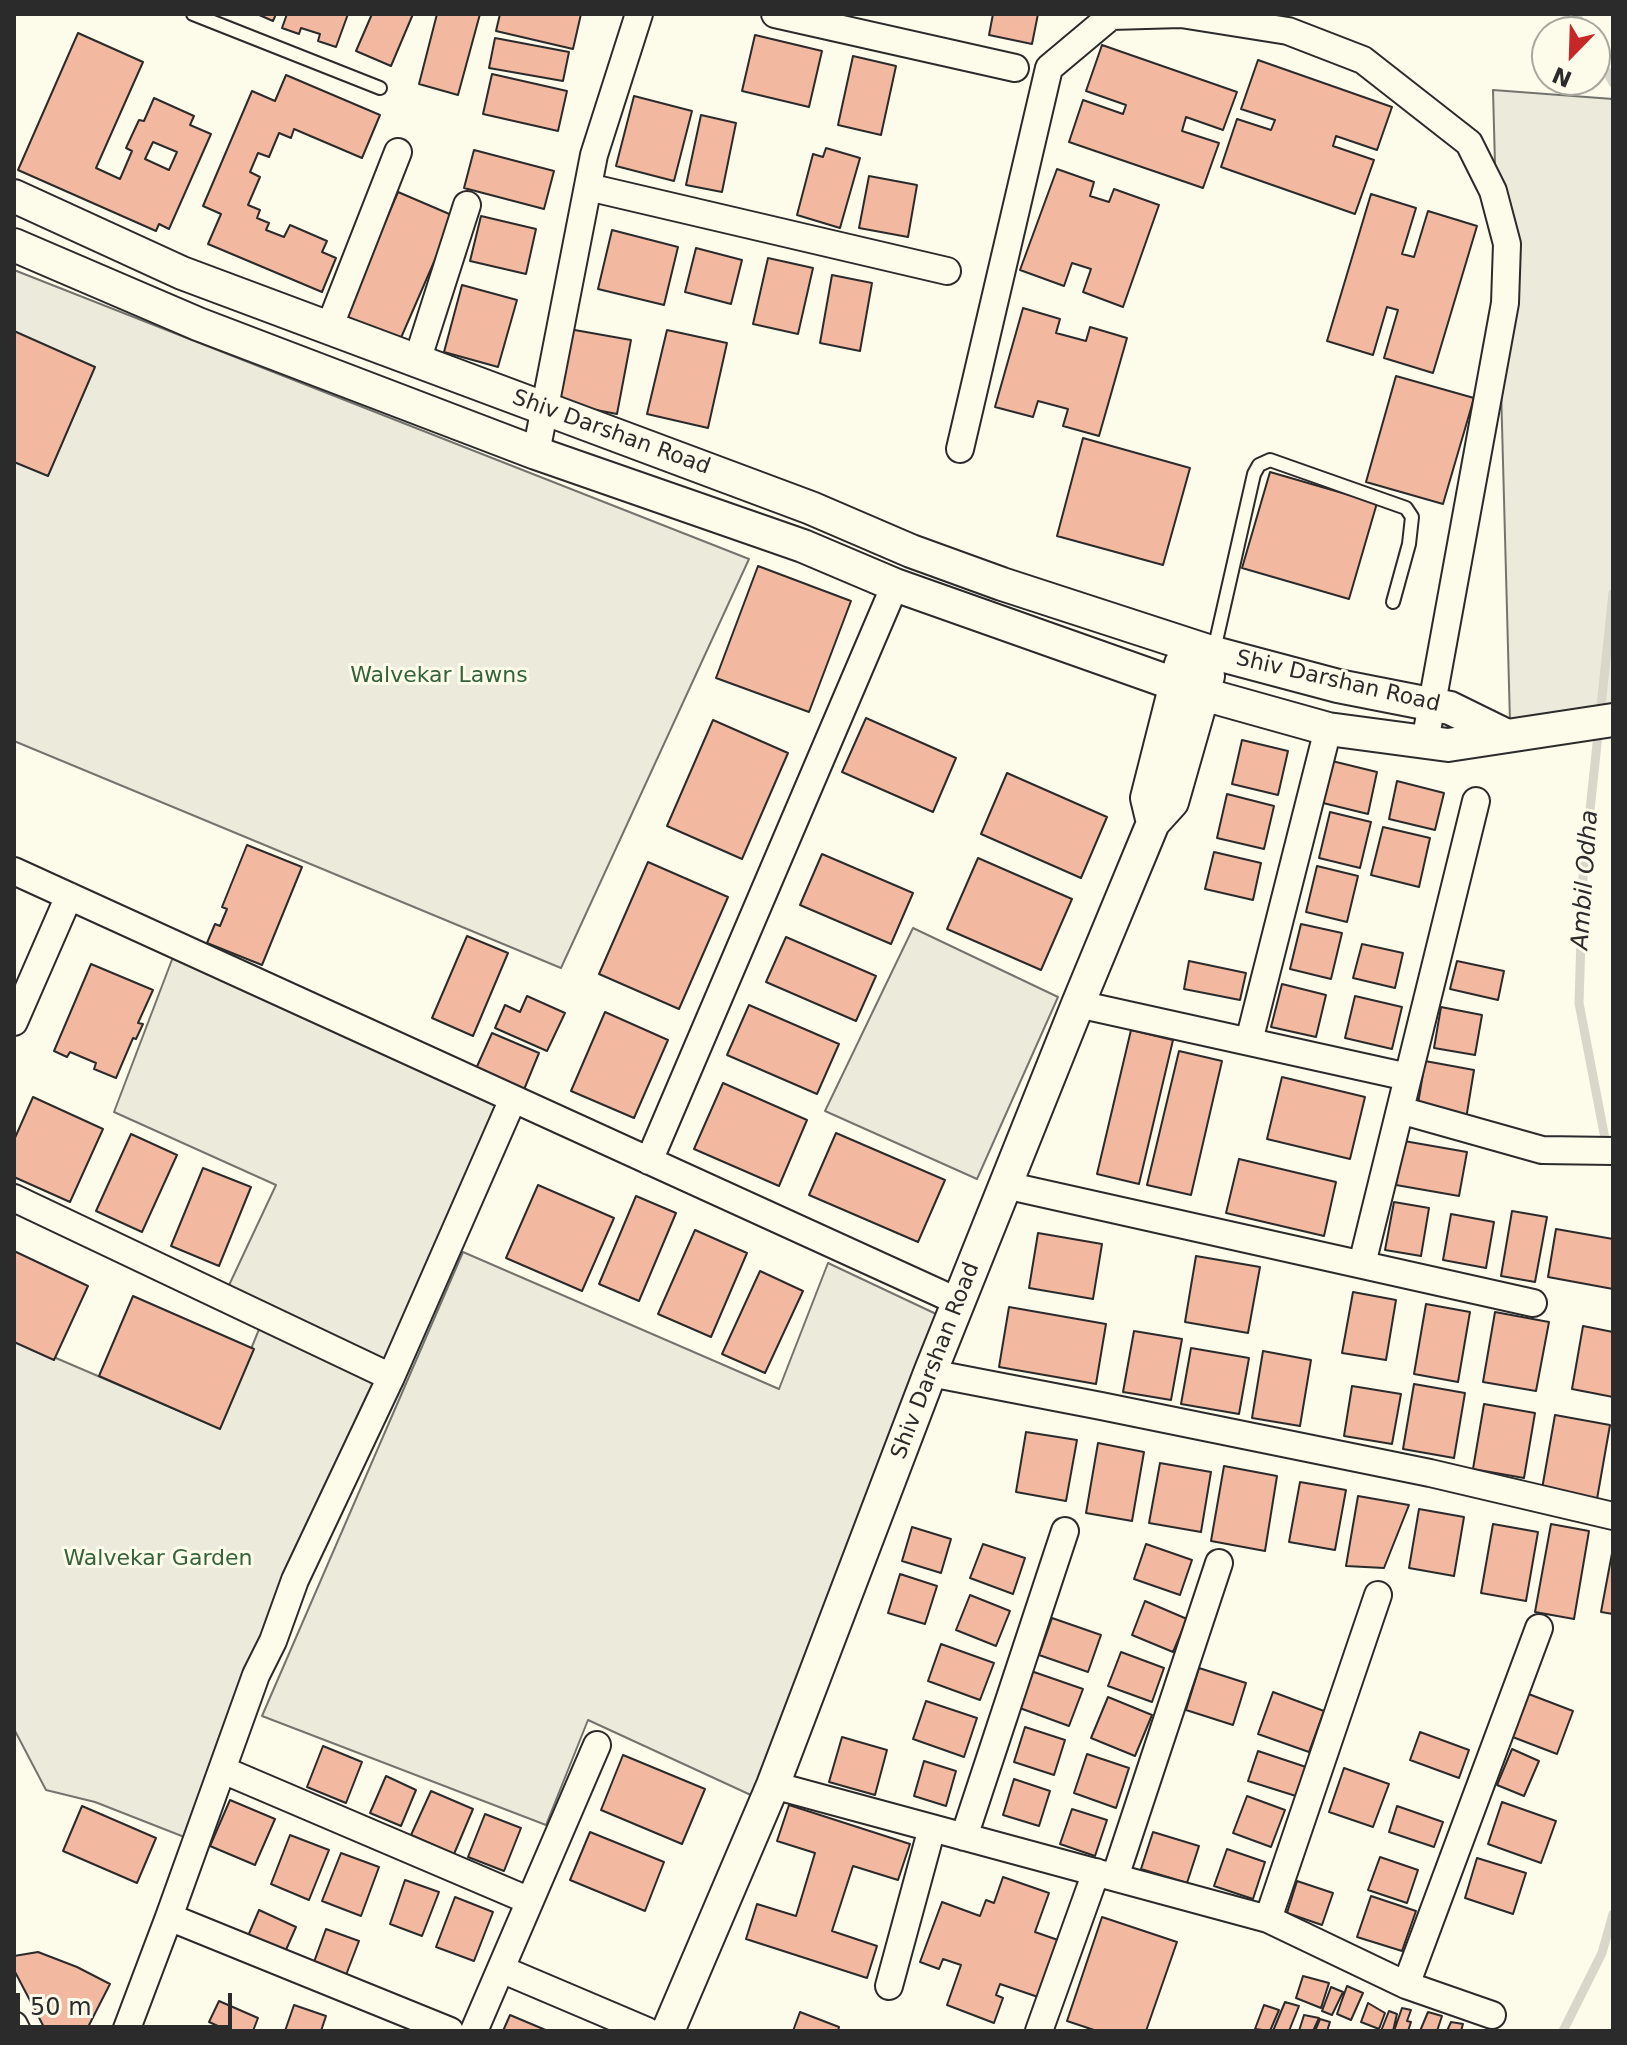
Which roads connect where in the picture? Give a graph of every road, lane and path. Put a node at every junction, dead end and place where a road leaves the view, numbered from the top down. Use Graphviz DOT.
graph roads {
  1 [pos="193,14"];
  2 [pos="639,14"];
  3 [pos="775,14"];
  4 [pos="1015,68"];
  5 [pos="380,88"];
  6 [pos="398,152"];
  7 [pos="588,187"];
  8 [pos="14,196"];
  9 [pos="467,205"];
  10 [pos="14,245"];
  11 [pos="947,271"];
  12 [pos="329,328"];
  13 [pos="417,361"];
  14 [pos="545,408"];
  15 [pos="960,449"];
  16 [pos="536,453"];
  17 [pos="895,585"];
  18 [pos="1393,602"];
  19 [pos="1200,649"];
  20 [pos="1190,689"];
  21 [pos="1430,704"];
  22 [pos="1613,720"];
  23 [pos="1328,729"];
  24 [pos="1505,735"];
  25 [pos="1425,742"];
  26 [pos="1476,801"];
  27 [pos="14,871"];
  28 [pos="69,896"];
  29 [pos="1078,1004"];
  30 [pos="14,1022"];
  31 [pos="1249,1041"];
  32 [pos="1408,1077"];
  33 [pos="513,1099"];
  34 [pos="1400,1110"];
  35 [pos="1613,1151"];
  36 [pos="649,1161"];
  37 [pos="1005,1185"];
  38 [pos="14,1198"];
  39 [pos="1362,1264"];
  40 [pos="959,1302"];
  41 [pos="1533,1303"];
  42 [pos="930,1373"];
  43 [pos="391,1377"];
  44 [pos="1613,1516"];
  45 [pos="1065,1531"];
  46 [pos="1219,1563"];
  47 [pos="1378,1595"];
  48 [pos="1539,1628"];
  49 [pos="597,1745"];
  50 [pos="223,1770"];
  51 [pos="773,1785"];
  52 [pos="932,1828"];
  53 [pos="964,1837"];
  54 [pos="1106,1875"];
  55 [pos="530,1901"];
  56 [pos="169,1917"];
  57 [pos="1268,1919"];
  58 [pos="501,1969"];
  59 [pos="1406,1985"];
  60 [pos="889,1986"];
  61 [pos="1492,2015"];
  62 [pos="14,2025"];
  63 [pos="17,2031"];
  64 [pos="126,2031"];
  65 [pos="450,2031"];
  66 [pos="474,2031"];
  67 [pos="647,2031"];
  68 [pos="668,2031"];
  69 [pos="1039,2031"];
  1 -- 5 [label="lane"];
  2 -- 7 [label="street"];
  3 -- 4 [label="street"];
  6 -- 12 [label="street"];
  7 -- 11 [label="street"];
  7 -- 14 [label="street"];
  8 -- 12 [label="street, Shiv Darshan Road"];
  9 -- 13 [label="street"];
  10 -- 16 [label="street, Shiv Darshan Road"];
  12 -- 13 [label="street, Shiv Darshan Road"];
  13 -- 14 [label="street, Shiv Darshan Road"];
  14 -- 16 [label="street"];
  14 -- 19 [label="street, Shiv Darshan Road"];
  15 -- 21 [label="street"];
  16 -- 17 [label="street, Shiv Darshan Road"];
  17 -- 20 [label="street, Shiv Darshan Road"];
  17 -- 36 [label="street"];
  18 -- 19 [label="lane"];
  19 -- 20 [label="street, Shiv Darshan Road"];
  19 -- 21 [label="street, Shiv Darshan Road"];
  20 -- 23 [label="street, Shiv Darshan Road"];
  20 -- 29 [label="street, Shiv Darshan Road"];
  21 -- 24 [label="street, Shiv Darshan Road"];
  21 -- 25 [label="street"];
  22 -- 24 [label="street, Shiv Darshan Road"];
  23 -- 25 [label="street, Shiv Darshan Road"];
  23 -- 31 [label="street"];
  24 -- 25 [label="street, Shiv Darshan Road"];
  26 -- 32 [label="street"];
  27 -- 28 [label="street"];
  28 -- 30 [label="street"];
  28 -- 33 [label="street"];
  29 -- 31 [label="street"];
  29 -- 37 [label="street, Shiv Darshan Road"];
  31 -- 32 [label="street"];
  32 -- 34 [label="street"];
  33 -- 36 [label="street"];
  33 -- 43 [label="street"];
  34 -- 35 [label="street"];
  34 -- 39 [label="street"];
  36 -- 40 [label="street"];
  37 -- 39 [label="street"];
  37 -- 40 [label="street, Shiv Darshan Road"];
  38 -- 43 [label="street"];
  39 -- 41 [label="street"];
  40 -- 42 [label="street, Shiv Darshan Road"];
  42 -- 44 [label="street"];
  42 -- 51 [label="street, Shiv Darshan Road"];
  43 -- 50 [label="street"];
  45 -- 53 [label="street"];
  46 -- 54 [label="street"];
  47 -- 57 [label="street"];
  48 -- 59 [label="street"];
  49 -- 55 [label="street"];
  50 -- 55 [label="street"];
  50 -- 56 [label="street"];
  51 -- 52 [label="street"];
  51 -- 68 [label="street, Shiv Darshan Road"];
  52 -- 53 [label="street"];
  52 -- 60 [label="street"];
  53 -- 54 [label="street"];
  54 -- 57 [label="street"];
  54 -- 69 [label="street"];
  55 -- 58 [label="street"];
  56 -- 64 [label="street"];
  56 -- 65 [label="street"];
  57 -- 59 [label="street"];
  58 -- 66 [label="street"];
  58 -- 67 [label="street"];
  59 -- 61 [label="street"];
  62 -- 63 [label="street"];
}
